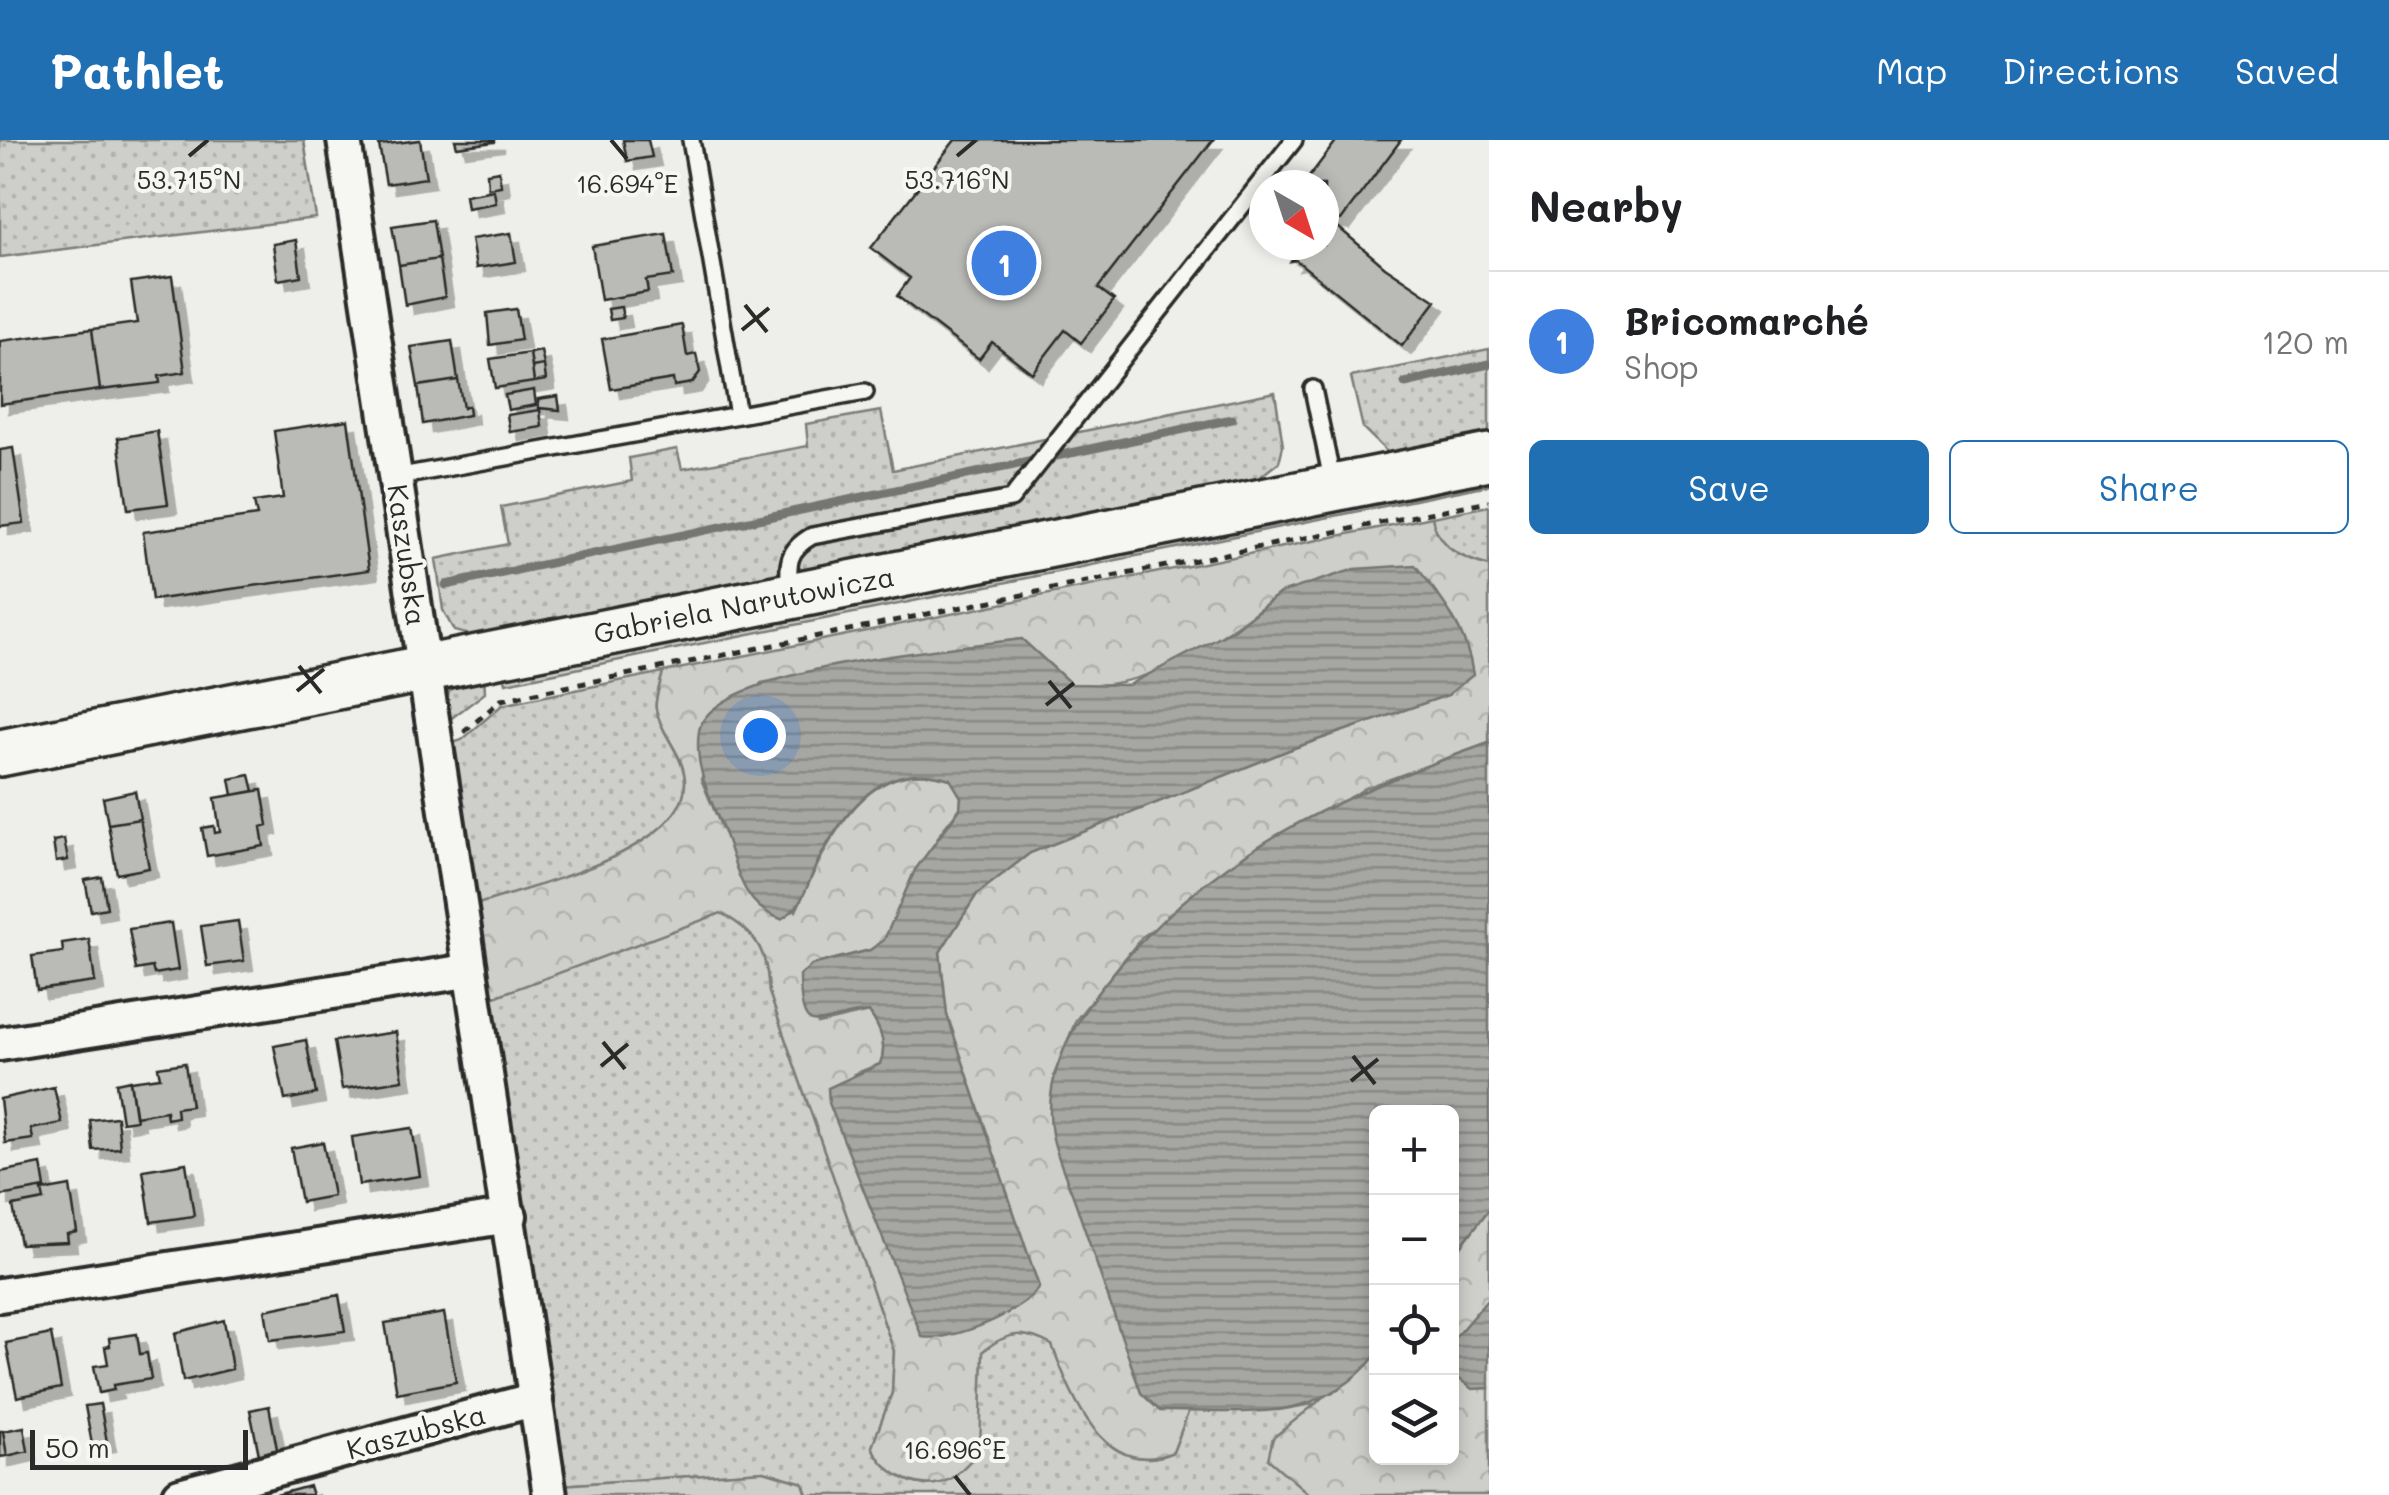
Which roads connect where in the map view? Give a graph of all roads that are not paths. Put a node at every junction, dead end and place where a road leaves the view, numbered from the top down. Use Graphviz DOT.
graph roads {
  1 [pos="344,140"];
  2 [pos="691,140"];
  3 [pos="1294,140"];
  4 [pos="1314,389"];
  5 [pos="865,392"];
  6 [pos="738,415"];
  7 [pos="1489,458"];
  8 [pos="396,477"];
  9 [pos="1334,488"];
  10 [pos="791,596"];
  11 [pos="424,669"];
  12 [pos="0,753"];
  13 [pos="467,971"];
  14 [pos="0,1044"];
  15 [pos="510,1216"];
  16 [pos="0,1296"];
  17 [pos="536,1399"];
  18 [pos="180,1495"];
  19 [pos="550,1495"];
  1 -- 8 [label="street, Kaszubska"];
  2 -- 6 [label="lane"];
  3 -- 10 [label="lane"];
  4 -- 9 [label="lane"];
  5 -- 6 [label="lane"];
  6 -- 8 [label="lane"];
  7 -- 9 [label="main road, Gabriela Narutowicza"];
  8 -- 11 [label="street, Kaszubska"];
  9 -- 10 [label="main road, Gabriela Narutowicza"];
  10 -- 11 [label="main road, Gabriela Narutowicza"];
  11 -- 12 [label="main road, Gabriela Narutowicza"];
  11 -- 13 [label="street, Kaszubska"];
  13 -- 14 [label="street"];
  13 -- 15 [label="street, Kaszubska"];
  15 -- 16 [label="street"];
  15 -- 17 [label="street, Kaszubska"];
  17 -- 18 [label="street, Kaszubska"];
  17 -- 19 [label="street, Kaszubska"];
}
